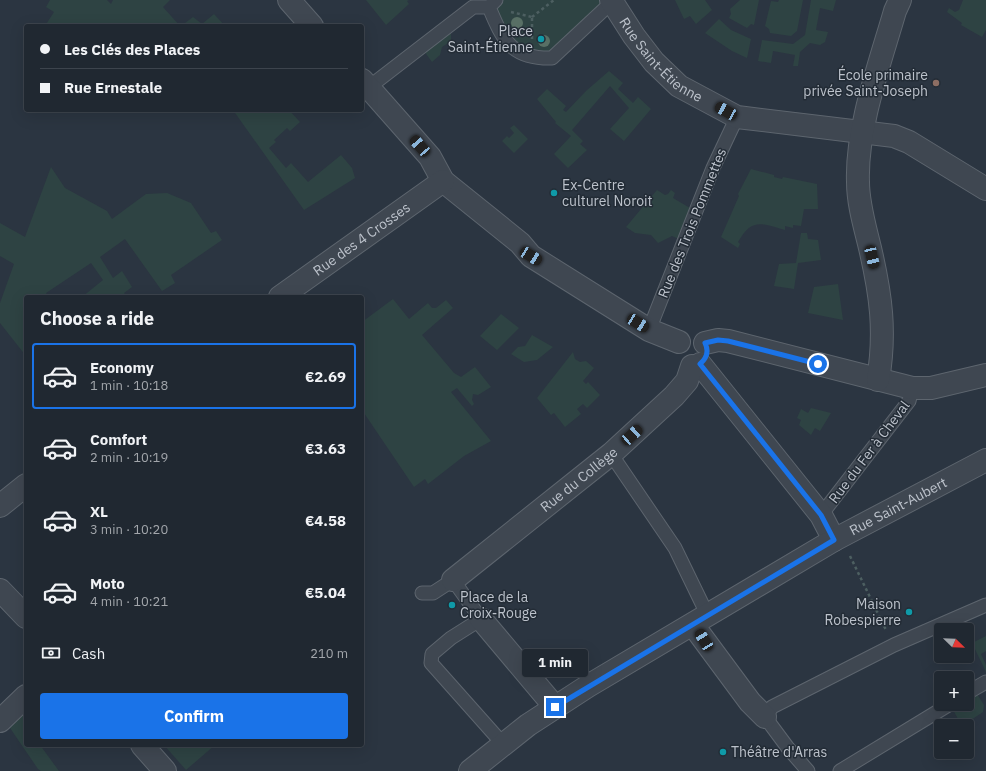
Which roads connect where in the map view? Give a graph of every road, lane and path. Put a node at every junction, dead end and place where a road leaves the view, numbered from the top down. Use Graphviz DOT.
graph roads {
  1 [pos="289,0"];
  2 [pos="554,0"];
  3 [pos="900,0"];
  4 [pos="611,1"];
  5 [pos="493,3"];
  6 [pos="471,4"];
  7 [pos="310,24"];
  8 [pos="532,42"];
  9 [pos="364,83"];
  10 [pos="737,117"];
  11 [pos="862,133"];
  12 [pos="443,181"];
  13 [pos="986,189"];
  14 [pos="283,295"];
  15 [pos="649,330"];
  16 [pos="679,342"];
  17 [pos="705,343"];
  18 [pos="696,365"];
  19 [pos="986,375"];
  20 [pos="878,380"];
  21 [pos="912,388"];
  22 [pos="611,454"];
  23 [pos="986,460"];
  24 [pos="24,487"];
  25 [pos="0,506"];
  26 [pos="821,515"];
  27 [pos="838,538"];
  28 [pos="452,580"];
  29 [pos="0,590"];
  30 [pos="422,593"];
  31 [pos="986,605"];
  32 [pos="24,615"];
  33 [pos="481,619"];
  34 [pos="701,620"];
  35 [pos="894,645"];
  36 [pos="986,682"];
  37 [pos="974,690"];
  38 [pos="24,698"];
  39 [pos="555,707"];
  40 [pos="939,711"];
  41 [pos="765,717"];
  42 [pos="0,720"];
  43 [pos="503,744"];
  44 [pos="144,747"];
  45 [pos="165,771"];
  46 [pos="470,771"];
  47 [pos="808,771"];
  48 [pos="840,771"];
  1 -- 7 [label="street"];
  2 -- 8 [label="path"];
  3 -- 11 [label="street"];
  4 -- 5 [label="lane"];
  4 -- 10 [label="street, Rue Saint-Étienne"];
  5 -- 6 [label="lane"];
  6 -- 9 [label="lane"];
  9 -- 12 [label="street"];
  10 -- 11 [label="street, Rue Saint-Étienne"];
  10 -- 15 [label="lane, Rue des Trois Pommettes"];
  11 -- 13 [label="street, Rue Saint-Étienne"];
  11 -- 20 [label="street"];
  12 -- 14 [label="street, Rue des 4 Crosses"];
  12 -- 15 [label="street"];
  15 -- 16 [label="street"];
  16 -- 17 [label="street"];
  16 -- 18 [label="street"];
  17 -- 18 [label="street"];
  17 -- 20 [label="street"];
  18 -- 22 [label="street, Rue du Collège"];
  18 -- 26 [label="street"];
  19 -- 21 [label="street"];
  20 -- 21 [label="street"];
  21 -- 26 [label="lane, Rue du Fer à Cheval"];
  22 -- 28 [label="street, Rue du Collège"];
  22 -- 34 [label="lane"];
  23 -- 27 [label="street, Rue Saint-Aubert"];
  24 -- 25 [label="street"];
  26 -- 27 [label="street"];
  27 -- 34 [label="street, Rue Saint-Aubert"];
  27 -- 35 [label="path"];
  28 -- 30 [label="lane"];
  28 -- 33 [label="lane"];
  29 -- 32 [label="street"];
  31 -- 35 [label="lane"];
  33 -- 39 [label="street"];
  33 -- 43 [label="lane"];
  34 -- 39 [label="street, Rue Saint-Aubert"];
  34 -- 41 [label="street"];
  35 -- 41 [label="lane"];
  36 -- 37 [label="lane"];
  38 -- 42 [label="street"];
  39 -- 43 [label="street, Rue Saint-Aubert"];
  40 -- 48 [label="lane"];
  41 -- 47 [label="lane"];
  43 -- 46 [label="street, Rue Saint-Aubert"];
  44 -- 45 [label="street"];
}
